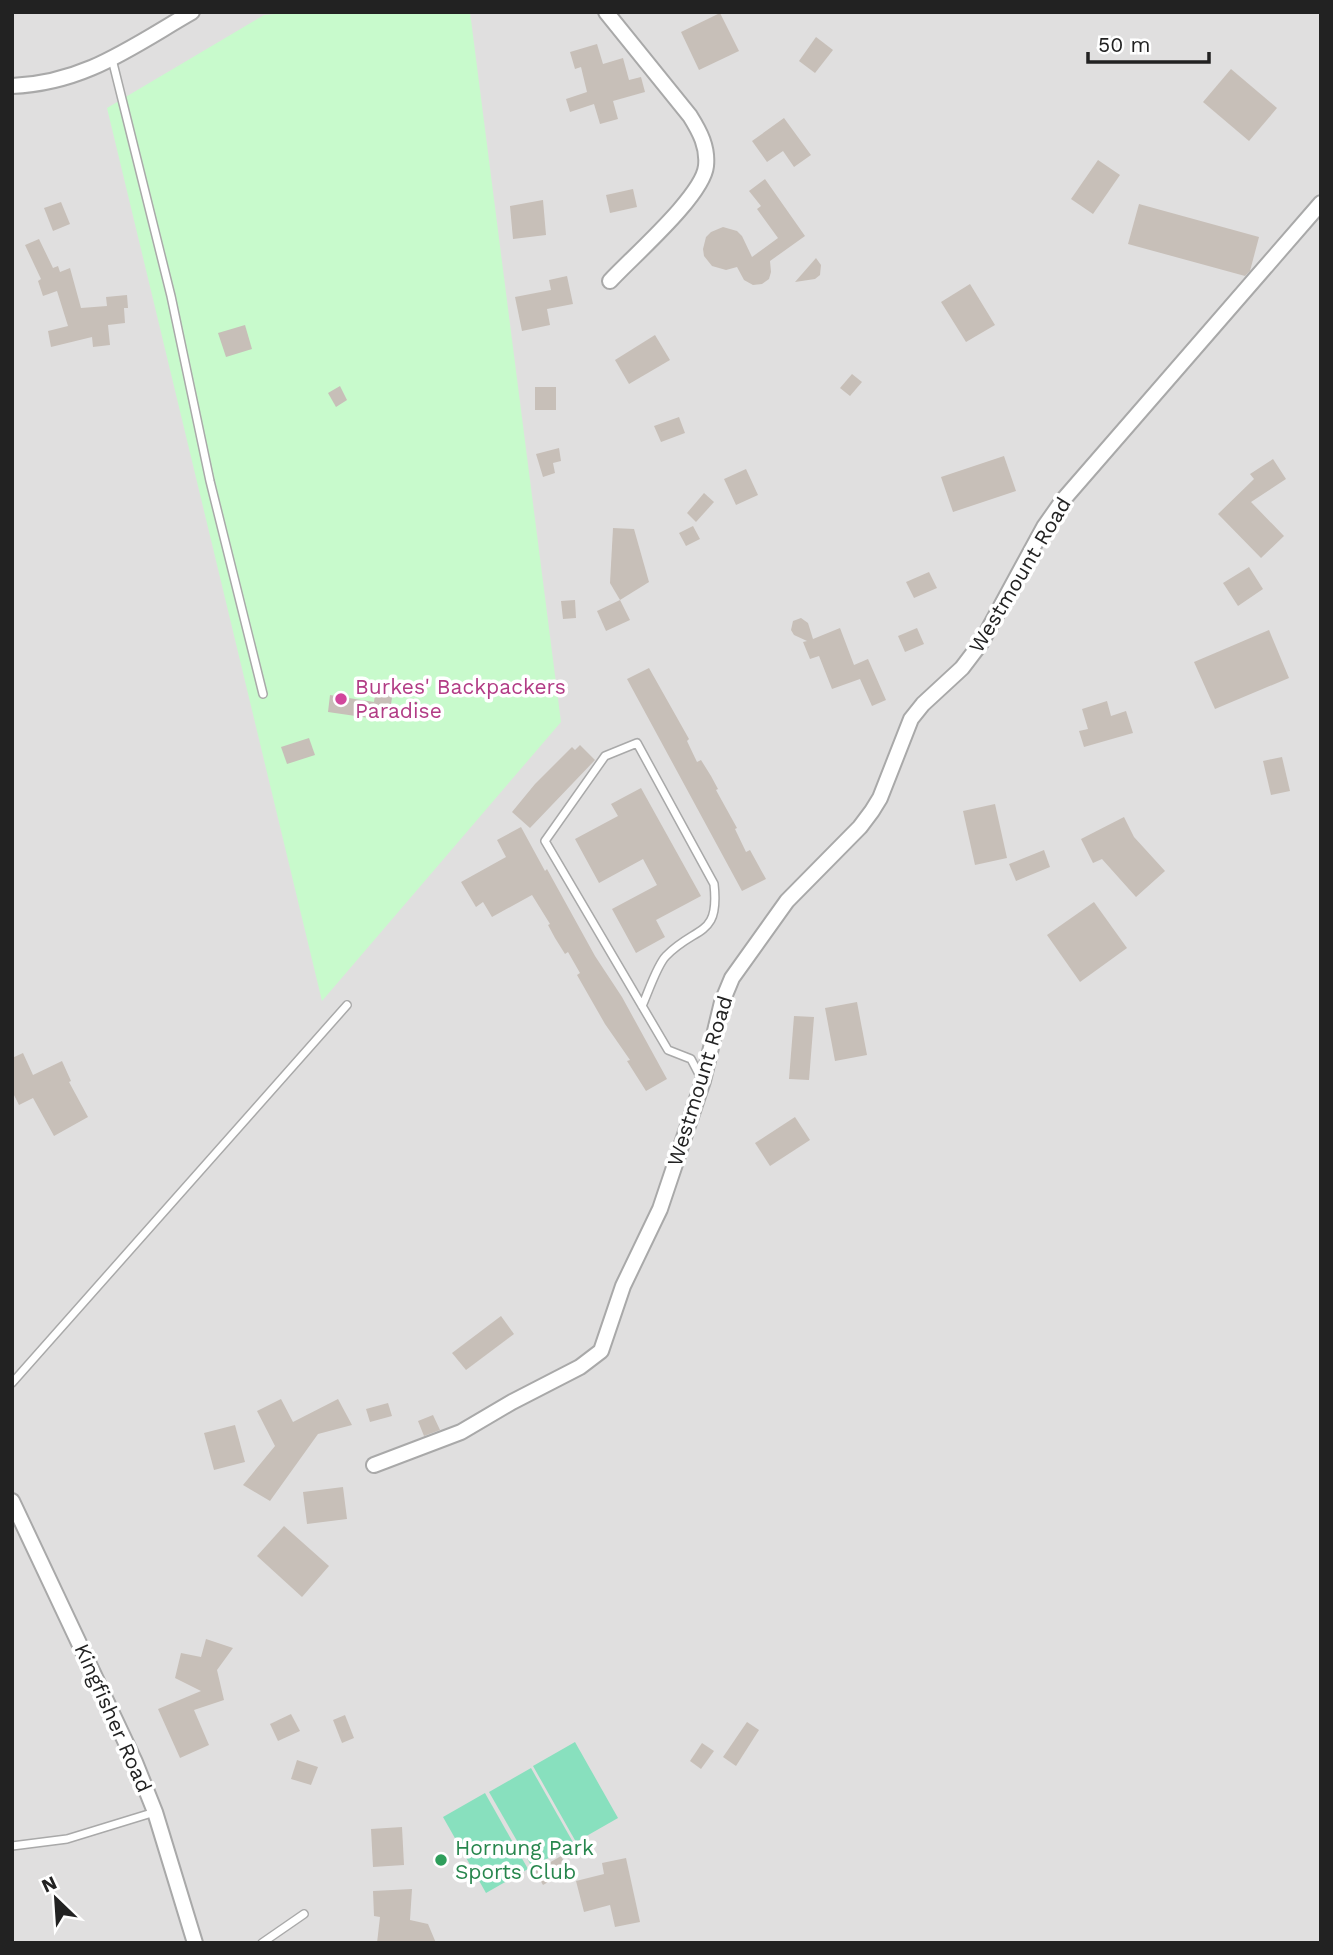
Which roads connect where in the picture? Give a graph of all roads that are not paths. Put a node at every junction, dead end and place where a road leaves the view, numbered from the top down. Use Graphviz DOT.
graph roads {
  1 [pos="192,12"];
  2 [pos="606,12"];
  3 [pos="112,59"];
  4 [pos="12,86"];
  5 [pos="1321,203"];
  6 [pos="610,281"];
  7 [pos="263,694"];
  8 [pos="347,1004"];
  9 [pos="642,1006"];
  10 [pos="703,1081"];
  11 [pos="12,1382"];
  12 [pos="374,1465"];
  13 [pos="12,1502"];
  14 [pos="155,1812"];
  15 [pos="12,1846"];
  16 [pos="304,1914"];
  17 [pos="195,1943"];
  18 [pos="262,1943"];
  1 -- 3 [label="street"];
  2 -- 6 [label="street"];
  3 -- 4 [label="street"];
  3 -- 7 [label="lane"];
  5 -- 10 [label="street, Westmount Road"];
  8 -- 11 [label="lane"];
  9 -- 9 [label="lane"];
  9 -- 10 [label="lane"];
  10 -- 12 [label="street, Westmount Road"];
  13 -- 14 [label="street, Kingfisher Road"];
  14 -- 15 [label="lane"];
  14 -- 17 [label="street, Kingfisher Road"];
  16 -- 18 [label="lane"];
}
